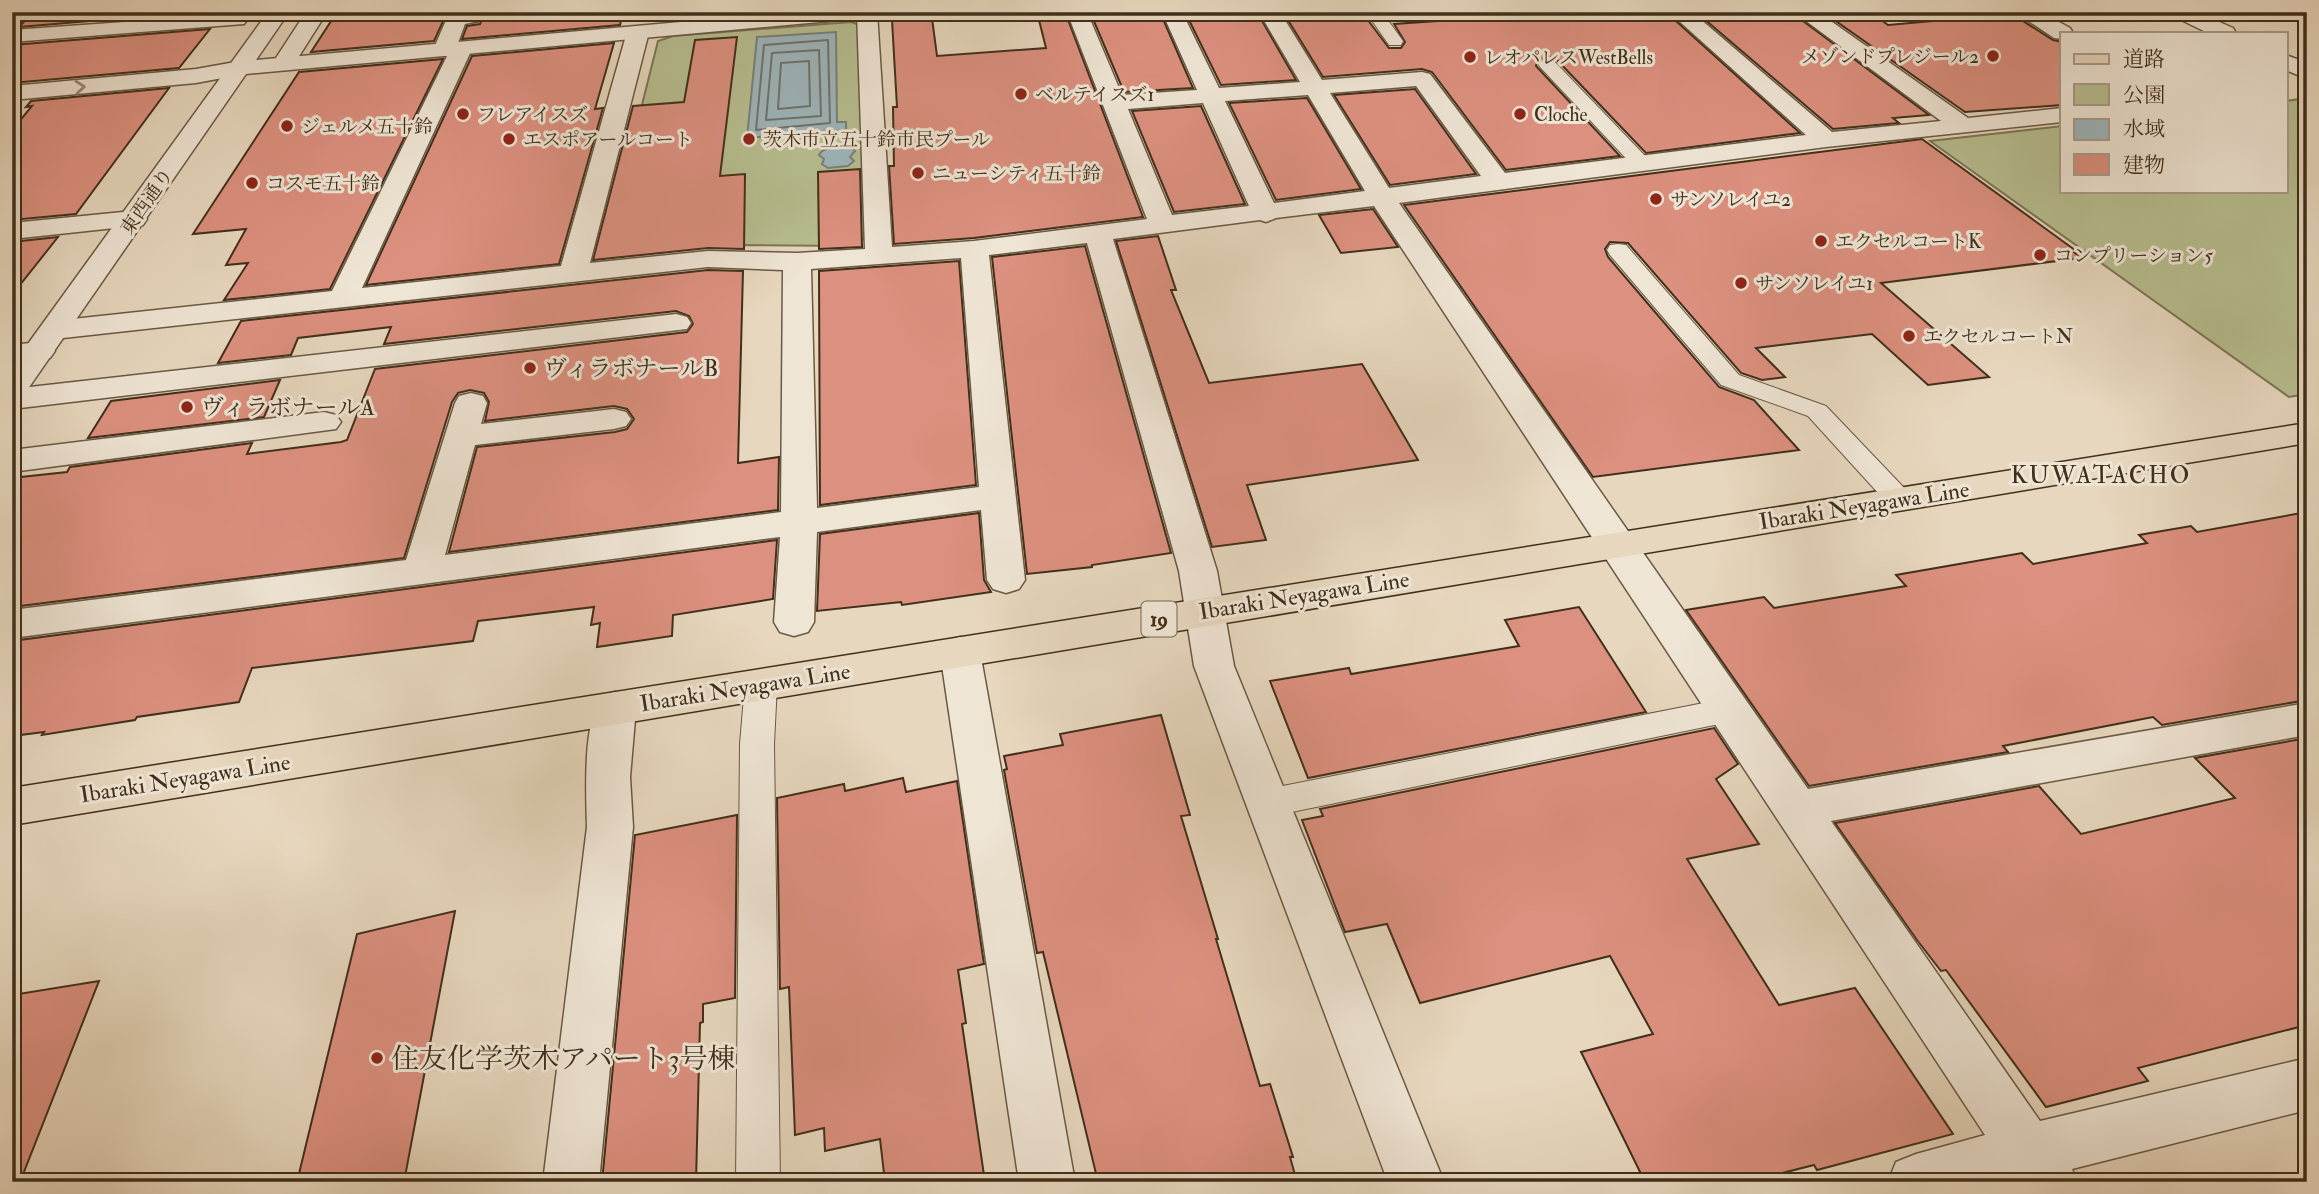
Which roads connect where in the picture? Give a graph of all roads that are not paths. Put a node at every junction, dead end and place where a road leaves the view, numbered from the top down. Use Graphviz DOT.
graph roads {
  1 [pos="24,12"];
  2 [pos="279,12"];
  3 [pos="317,12"];
  4 [pos="474,12"];
  5 [pos="865,12"];
  6 [pos="1077,12"];
  7 [pos="1172,12"];
  8 [pos="1269,12"];
  9 [pos="1374,12"];
  10 [pos="1679,12"];
  11 [pos="1804,12"];
  12 [pos="2025,12"];
  13 [pos="2180,12"];
  14 [pos="240,16"];
  15 [pos="711,19"];
  16 [pos="12,23"];
  17 [pos="638,32"];
  18 [pos="2060,32"];
  19 [pos="2223,32"];
  20 [pos="12,36"];
  21 [pos="1395,41"];
  22 [pos="452,50"];
  23 [pos="283,64"];
  24 [pos="1547,64"];
  25 [pos="241,68"];
  26 [pos="196,76"];
  27 [pos="1314,86"];
  28 [pos="12,93"];
  29 [pos="1211,95"];
  30 [pos="1113,103"];
  31 [pos="2060,115"];
  32 [pos="1962,125"];
  33 [pos="1826,140"];
  34 [pos="1641,163"];
  35 [pos="1498,181"];
  36 [pos="1381,196"];
  37 [pos="1266,214"];
  38 [pos="133,219"];
  39 [pos="1163,226"];
  40 [pos="12,230"];
  41 [pos="1098,234"];
  42 [pos="974,249"];
  43 [pos="1618,250"];
  44 [pos="879,257"];
  45 [pos="797,262"];
  46 [pos="573,273"];
  47 [pos="342,300"];
  48 [pos="676,323"];
  49 [pos="35,345"];
  50 [pos="12,389"];
  51 [pos="12,399"];
  52 [pos="471,403"];
  53 [pos="614,419"];
  54 [pos="324,422"];
  55 [pos="2307,433"];
  56 [pos="459,437"];
  57 [pos="12,461"];
  58 [pos="999,496"];
  59 [pos="1899,499"];
  60 [pos="799,521"];
  61 [pos="1617,544"];
  62 [pos="422,570"];
  63 [pos="1006,580"];
  64 [pos="1204,611"];
  65 [pos="794,622"];
  66 [pos="12,624"];
  67 [pos="960,652"];
  68 [pos="761,684"];
  69 [pos="615,708"];
  70 [pos="1730,710"];
  71 [pos="2307,719"];
  72 [pos="1267,803"];
  73 [pos="12,807"];
  74 [pos="1797,809"];
  75 [pos="2307,1084"];
  76 [pos="2038,1167"];
  77 [pos="570,1182"];
  78 [pos="758,1182"];
  79 [pos="1047,1182"];
  80 [pos="1416,1182"];
  81 [pos="1916,1182"];
  1 -- 16 [label="street"];
  2 -- 25 [label="street, 東西通り"];
  3 -- 23 [label="street"];
  4 -- 22 [label="street"];
  5 -- 15 [label="street"];
  5 -- 44 [label="street"];
  6 -- 30 [label="street"];
  7 -- 29 [label="street"];
  8 -- 27 [label="street"];
  9 -- 21 [label="lane"];
  10 -- 33 [label="street"];
  11 -- 32 [label="street"];
  12 -- 18 [label="street"];
  13 -- 19 [label="street"];
  14 -- 20 [label="street"];
  14 -- 26 [label="street"];
  15 -- 17 [label="street"];
  17 -- 22 [label="street"];
  17 -- 46 [label="street"];
  22 -- 23 [label="street"];
  22 -- 47 [label="street"];
  23 -- 25 [label="street"];
  24 -- 34 [label="lane"];
  25 -- 26 [label="street"];
  25 -- 38 [label="street, 東西通り"];
  28 -- 26 [label="street, one-way"];
  27 -- 29 [label="street"];
  27 -- 35 [label="street"];
  27 -- 36 [label="street"];
  29 -- 30 [label="street"];
  29 -- 37 [label="street"];
  30 -- 39 [label="street"];
  31 -- 32 [label="street"];
  32 -- 33 [label="street"];
  33 -- 34 [label="street"];
  34 -- 35 [label="street"];
  35 -- 36 [label="street"];
  36 -- 37 [label="street"];
  36 -- 61 [label="street"];
  37 -- 39 [label="street"];
  38 -- 40 [label="street"];
  38 -- 49 [label="street, 東西通り"];
  39 -- 41 [label="street"];
  41 -- 42 [label="street"];
  41 -- 64 [label="street"];
  42 -- 44 [label="street"];
  42 -- 58 [label="street"];
  43 -- 59 [label="lane"];
  44 -- 45 [label="street"];
  45 -- 46 [label="street"];
  45 -- 60 [label="street"];
  46 -- 47 [label="street"];
  47 -- 49 [label="street"];
  48 -- 51 [label="street"];
  49 -- 50 [label="street, 東西通り"];
  52 -- 56 [label="street"];
  53 -- 56 [label="street"];
  54 -- 57 [label="street"];
  55 -- 59 [label="main road, Ibaraki Neyagawa Line / 19"];
  56 -- 62 [label="street"];
  58 -- 60 [label="street"];
  58 -- 63 [label="street"];
  59 -- 61 [label="main road, Ibaraki Neyagawa Line / 19"];
  60 -- 62 [label="street"];
  60 -- 65 [label="street"];
  61 -- 64 [label="main road, Ibaraki Neyagawa Line / 19"];
  61 -- 70 [label="street"];
  62 -- 66 [label="street"];
  64 -- 67 [label="main road, Ibaraki Neyagawa Line / 19"];
  64 -- 72 [label="street"];
  67 -- 68 [label="main road, Ibaraki Neyagawa Line / 19"];
  67 -- 79 [label="street"];
  68 -- 69 [label="main road, Ibaraki Neyagawa Line / 19"];
  68 -- 78 [label="lane"];
  69 -- 73 [label="main road, Ibaraki Neyagawa Line / 19"];
  69 -- 77 [label="street"];
  70 -- 72 [label="lane"];
  70 -- 74 [label="street"];
  71 -- 74 [label="street"];
  72 -- 80 [label="street"];
  74 -- 76 [label="street"];
  75 -- 76 [label="street"];
  76 -- 81 [label="street"];
}
